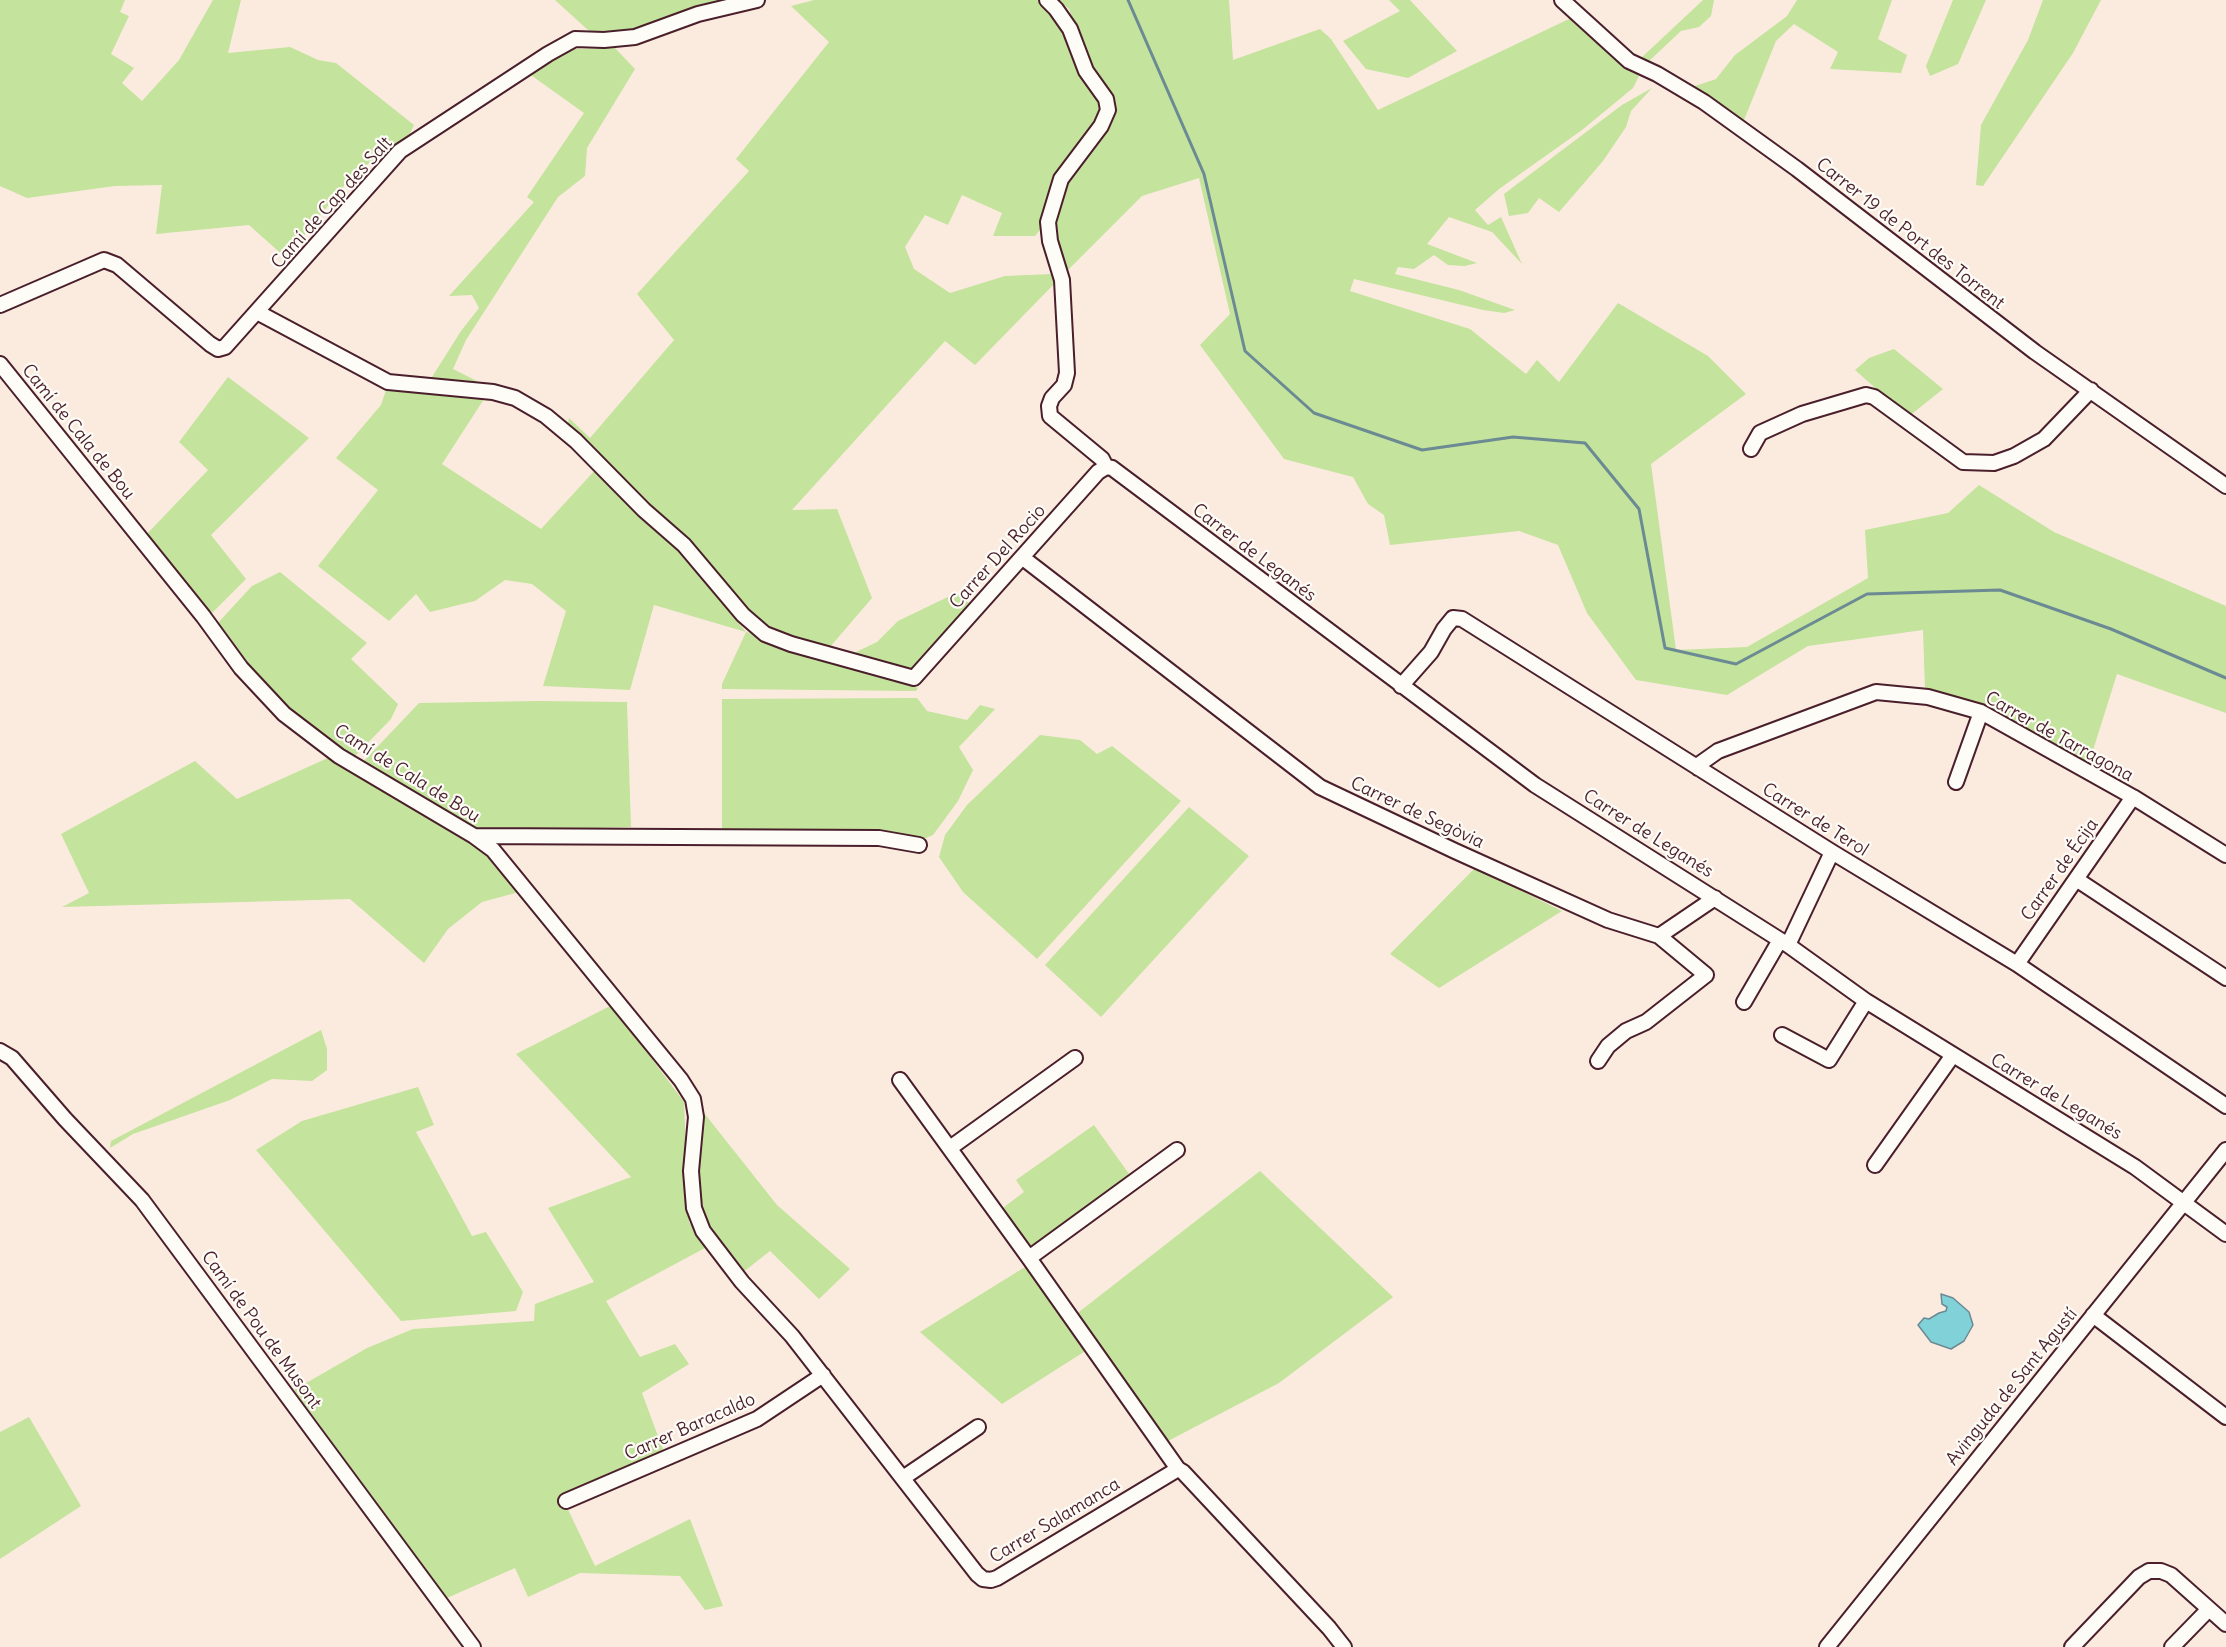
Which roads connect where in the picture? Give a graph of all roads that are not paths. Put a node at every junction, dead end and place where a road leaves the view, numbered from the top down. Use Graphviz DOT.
graph roads {
  1 [pos="757,0"];
  2 [pos="1047,0"];
  3 [pos="1562,0"];
  4 [pos="0,305"];
  5 [pos="257,312"];
  6 [pos="0,364"];
  7 [pos="2091,390"];
  8 [pos="1751,449"];
  9 [pos="1109,468"];
  10 [pos="2226,486"];
  11 [pos="1023,558"];
  12 [pos="1401,686"];
  13 [pos="1981,712"];
  14 [pos="1698,768"];
  15 [pos="1956,783"];
  16 [pos="2133,798"];
  17 [pos="474,836"];
  18 [pos="919,845"];
  19 [pos="1832,852"];
  20 [pos="2226,855"];
  21 [pos="2076,879"];
  22 [pos="1715,898"];
  23 [pos="1659,936"];
  24 [pos="1784,943"];
  25 [pos="2017,964"];
  26 [pos="2226,978"];
  27 [pos="1866,1001"];
  28 [pos="1744,1002"];
  29 [pos="1782,1035"];
  30 [pos="0,1051"];
  31 [pos="1953,1055"];
  32 [pos="1075,1058"];
  33 [pos="1598,1061"];
  34 [pos="900,1080"];
  35 [pos="2226,1106"];
  36 [pos="950,1148"];
  37 [pos="1177,1150"];
  38 [pos="2226,1150"];
  39 [pos="1875,1165"];
  40 [pos="2184,1202"];
  41 [pos="2226,1234"];
  42 [pos="714,1248"];
  43 [pos="1029,1258"];
  44 [pos="2092,1315"];
  45 [pos="823,1375"];
  46 [pos="2226,1417"];
  47 [pos="978,1427"];
  48 [pos="1178,1469"];
  49 [pos="903,1478"];
  50 [pos="566,1501"];
  51 [pos="2209,1609"];
  52 [pos="2226,1624"];
  53 [pos="473,1647"];
  54 [pos="1344,1647"];
  55 [pos="1827,1647"];
  56 [pos="2072,1647"];
  57 [pos="2172,1647"];
  1 -- 5 [label="street, Camí de Cap des Salt"];
  2 -- 9 [label="street, Carrer de Leganés"];
  3 -- 7 [label="street, Carrer 19 de Port des Torrent"];
  4 -- 5 [label="street, Camí de Cap des Salt"];
  5 -- 11 [label="street, Carrer Del Rocio"];
  6 -- 17 [label="street, Camí de Cala de Bou"];
  7 -- 8 [label="street"];
  7 -- 10 [label="street, Carrer 19 de Port des Torrent"];
  9 -- 11 [label="street, Carrer Del Rocio"];
  9 -- 12 [label="street, Carrer de Leganés"];
  11 -- 23 [label="street, Carrer de Segòvia"];
  12 -- 14 [label="street, Carrer de Terol"];
  12 -- 22 [label="street, Carrer de Leganés"];
  13 -- 14 [label="street, Carrer de Tarragona"];
  13 -- 15 [label="street"];
  13 -- 16 [label="street, Carrer de Tarragona"];
  14 -- 19 [label="street, Carrer de Terol"];
  16 -- 20 [label="street, Carrer de Tarragona"];
  16 -- 21 [label="street, Carrer de Écija"];
  17 -- 18 [label="street"];
  17 -- 42 [label="street, Camí de Cala de Bou"];
  19 -- 24 [label="street"];
  19 -- 25 [label="street, Carrer de Terol"];
  21 -- 25 [label="street, Carrer de Écija"];
  21 -- 26 [label="street"];
  22 -- 23 [label="street"];
  22 -- 24 [label="street, Carrer de Leganés"];
  23 -- 33 [label="street, Carrer de Segòvia"];
  24 -- 27 [label="street, Carrer de Leganés"];
  24 -- 28 [label="street"];
  25 -- 35 [label="street, Carrer de Terol"];
  27 -- 29 [label="street"];
  27 -- 31 [label="street, Carrer de Leganés"];
  30 -- 53 [label="street, Camí de Pou de Musont"];
  31 -- 39 [label="street"];
  31 -- 40 [label="street, Carrer de Leganés"];
  32 -- 36 [label="street"];
  34 -- 36 [label="street"];
  36 -- 43 [label="street"];
  37 -- 43 [label="street"];
  38 -- 40 [label="street, Avinguda de Sant Agustí"];
  40 -- 41 [label="street, Carrer de Leganés"];
  40 -- 44 [label="street, Avinguda de Sant Agustí"];
  42 -- 45 [label="street, Carrer Salamanca"];
  43 -- 48 [label="street"];
  44 -- 46 [label="street"];
  44 -- 55 [label="street, Avinguda de Sant Agustí"];
  45 -- 49 [label="street, Carrer Salamanca"];
  45 -- 50 [label="street, Carrer Baracaldo"];
  47 -- 49 [label="street"];
  48 -- 49 [label="street, Carrer Salamanca"];
  48 -- 54 [label="street"];
  51 -- 52 [label="street"];
  51 -- 56 [label="street"];
  51 -- 57 [label="street"];
}
